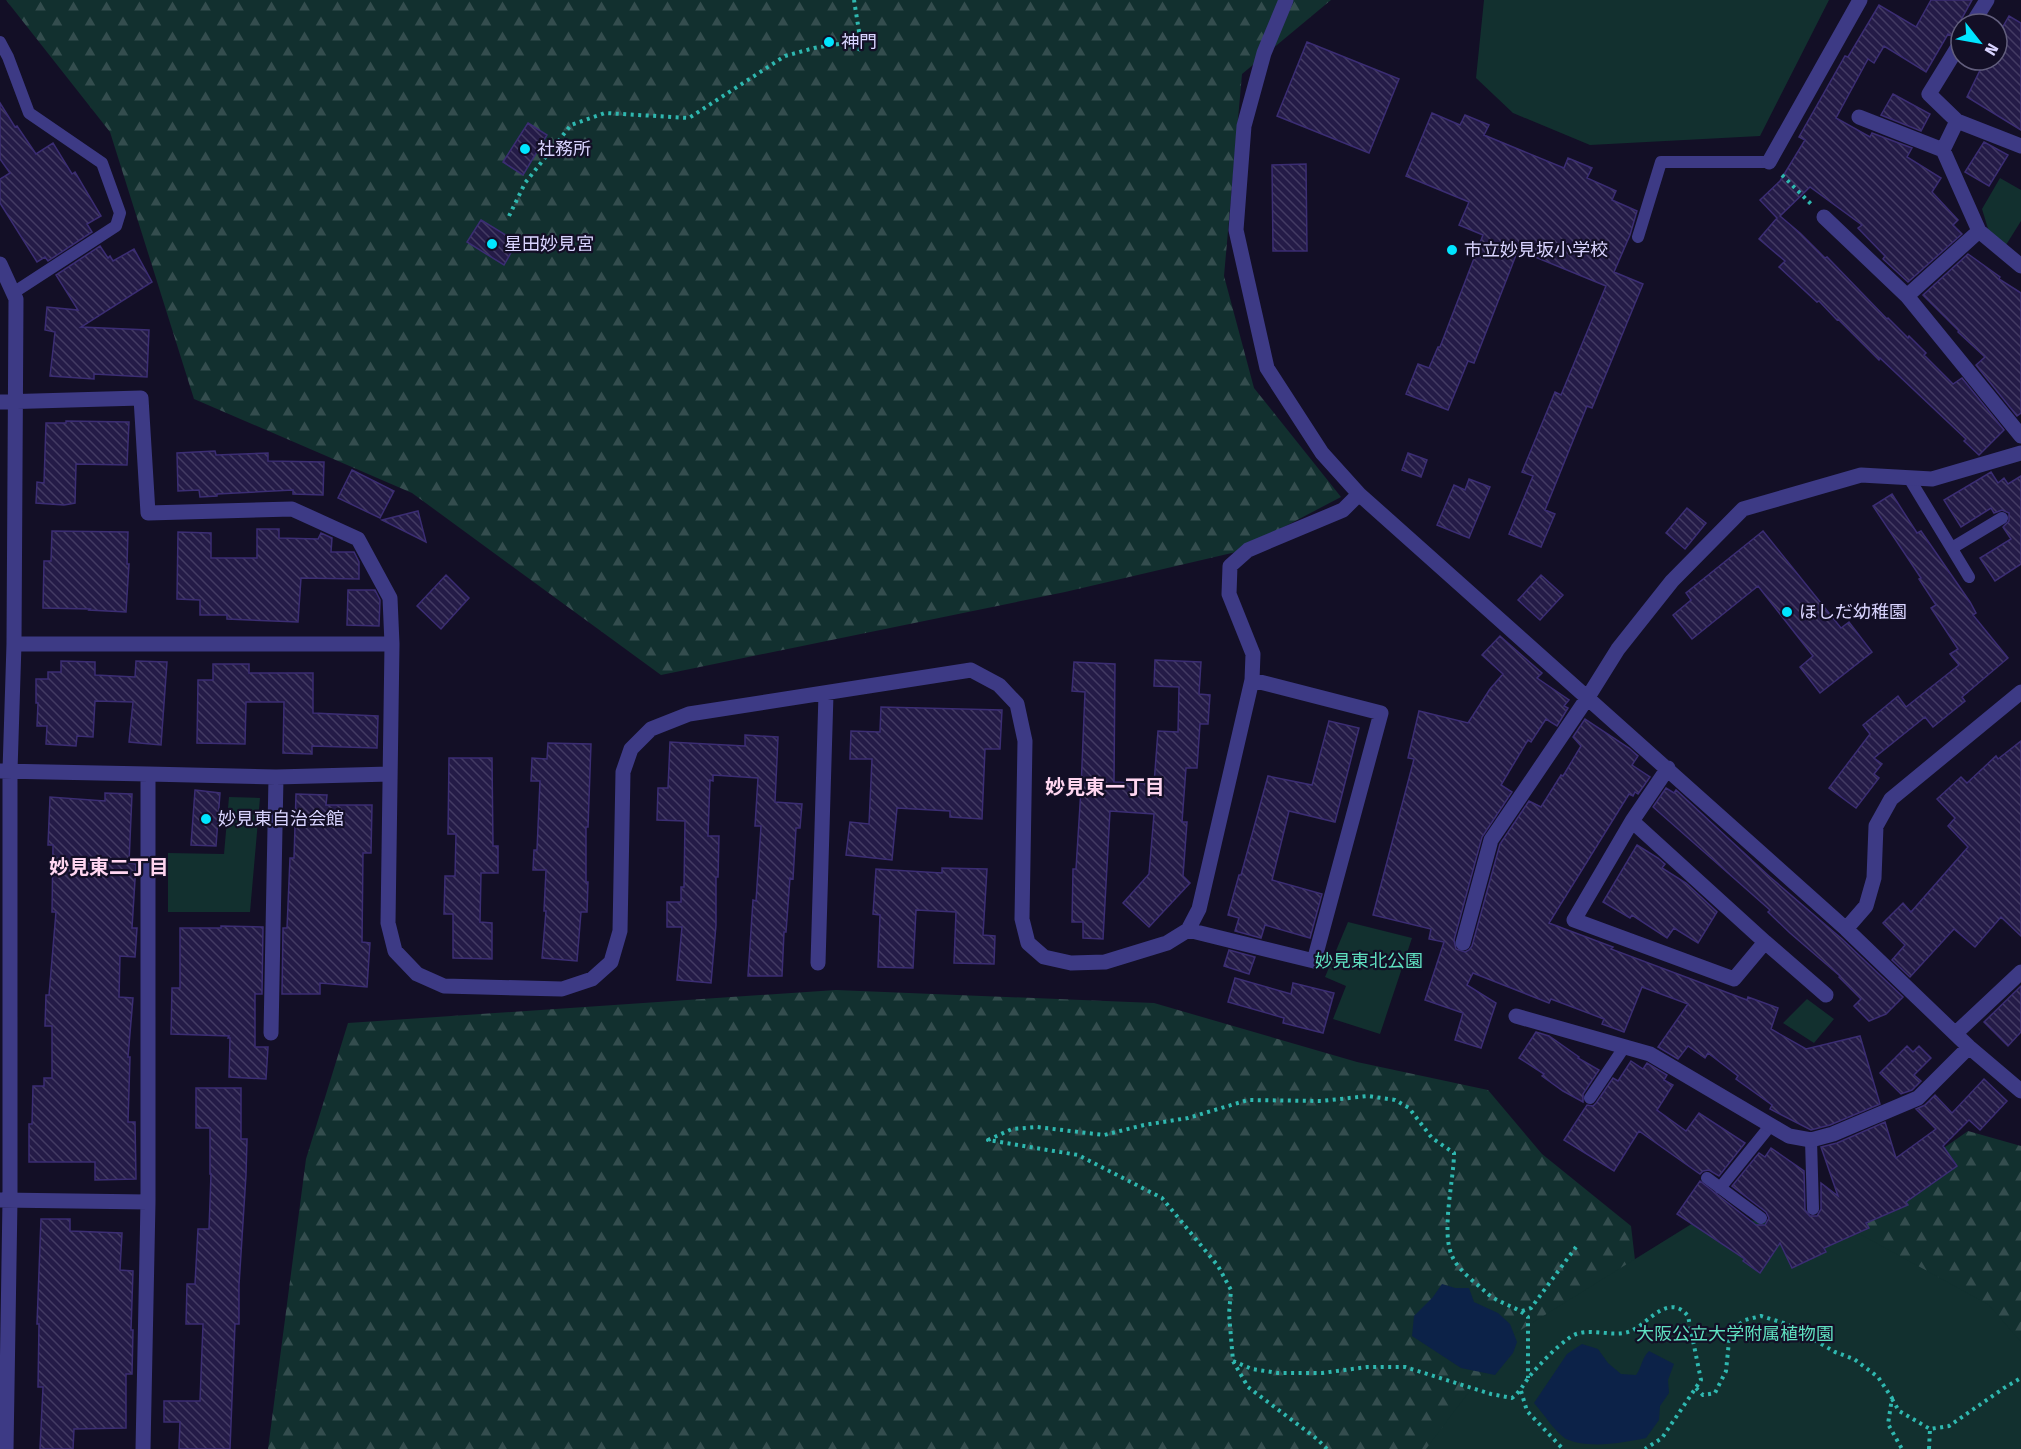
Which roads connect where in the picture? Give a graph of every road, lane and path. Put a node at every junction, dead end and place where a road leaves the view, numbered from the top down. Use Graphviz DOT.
graph roads {
  1 [pos="854,0"];
  2 [pos="1286,0"];
  3 [pos="1860,0"];
  4 [pos="0,42"];
  5 [pos="1949,62"];
  6 [pos="1859,117"];
  7 [pos="1957,121"];
  8 [pos="2021,146"];
  9 [pos="1943,150"];
  10 [pos="1769,162"];
  11 [pos="508,216"];
  12 [pos="1824,217"];
  13 [pos="1978,231"];
  14 [pos="1638,237"];
  15 [pos="0,264"];
  16 [pos="2021,266"];
  17 [pos="13,293"];
  18 [pos="1907,296"];
  19 [pos="8,402"];
  20 [pos="2021,436"];
  21 [pos="2021,453"];
  22 [pos="1909,478"];
  23 [pos="1359,494"];
  24 [pos="2002,518"];
  25 [pos="1952,548"];
  26 [pos="1969,577"];
  27 [pos="14,644"];
  28 [pos="392,644"];
  29 [pos="1252,680"];
  30 [pos="2021,692"];
  31 [pos="826,694"];
  32 [pos="1588,697"];
  33 [pos="1668,768"];
  34 [pos="5,771"];
  35 [pos="148,774"];
  36 [pos="390,774"];
  37 [pos="276,777"];
  38 [pos="1632,821"];
  39 [pos="1846,928"];
  40 [pos="1188,930"];
  41 [pos="1765,942"];
  42 [pos="1463,943"];
  43 [pos="818,963"];
  44 [pos="2021,972"];
  45 [pos="1826,995"];
  46 [pos="1516,1016"];
  47 [pos="271,1033"];
  48 [pos="1956,1033"];
  49 [pos="1625,1046"];
  50 [pos="1969,1047"];
  51 [pos="2021,1091"];
  52 [pos="1590,1098"];
  53 [pos="1770,1126"];
  54 [pos="1811,1140"];
  55 [pos="1707,1178"];
  56 [pos="1720,1188"];
  57 [pos="5,1200"];
  58 [pos="148,1202"];
  59 [pos="1813,1209"];
  60 [pos="1761,1218"];
  61 [pos="1575,1247"];
  62 [pos="1521,1311"];
  63 [pos="1233,1361"];
  64 [pos="1528,1378"];
  65 [pos="2021,1378"];
  66 [pos="1696,1388"];
  67 [pos="1521,1391"];
  68 [pos="1892,1398"];
  69 [pos="1929,1429"];
  70 [pos="6,1449"];
  71 [pos="143,1449"];
  72 [pos="1327,1449"];
  73 [pos="1563,1449"];
  74 [pos="1645,1449"];
  75 [pos="1902,1449"];
  76 [pos="1929,1449"];
  1 -- 11 [label="path"];
  2 -- 23 [label="street"];
  3 -- 10 [label="street"];
  4 -- 17 [label="lane"];
  5 -- 7 [label="street"];
  6 -- 9 [label="street"];
  7 -- 8 [label="street"];
  7 -- 9 [label="street"];
  9 -- 13 [label="street"];
  10 -- 12 [label="path"];
  10 -- 14 [label="lane"];
  12 -- 18 [label="street"];
  13 -- 16 [label="street"];
  13 -- 18 [label="street"];
  15 -- 17 [label="street"];
  17 -- 19 [label="street"];
  18 -- 20 [label="street"];
  19 -- 27 [label="street"];
  19 -- 28 [label="street"];
  21 -- 22 [label="street"];
  22 -- 25 [label="lane"];
  22 -- 32 [label="street"];
  23 -- 29 [label="street"];
  23 -- 32 [label="street"];
  24 -- 25 [label="lane"];
  25 -- 26 [label="lane"];
  27 -- 28 [label="street"];
  27 -- 34 [label="street"];
  28 -- 36 [label="street"];
  29 -- 40 [label="street"];
  29 -- 40 [label="street"];
  30 -- 39 [label="street"];
  31 -- 36 [label="street"];
  31 -- 40 [label="street"];
  31 -- 43 [label="street"];
  32 -- 33 [label="street"];
  32 -- 42 [label="street"];
  33 -- 38 [label="street"];
  33 -- 39 [label="street"];
  34 -- 35 [label="street"];
  34 -- 57 [label="street"];
  35 -- 37 [label="street"];
  35 -- 58 [label="street"];
  36 -- 37 [label="street"];
  37 -- 47 [label="street"];
  38 -- 41 [label="street"];
  38 -- 41 [label="street"];
  39 -- 48 [label="street"];
  41 -- 45 [label="street"];
  44 -- 48 [label="street"];
  46 -- 49 [label="street"];
  48 -- 50 [label="street"];
  49 -- 52 [label="lane"];
  49 -- 53 [label="street"];
  50 -- 51 [label="street"];
  50 -- 54 [label="street"];
  53 -- 54 [label="street"];
  53 -- 56 [label="lane"];
  54 -- 59 [label="lane"];
  55 -- 56 [label="lane"];
  56 -- 60 [label="lane"];
  57 -- 58 [label="street"];
  57 -- 70 [label="street"];
  58 -- 71 [label="street"];
  61 -- 62 [label="path"];
  62 -- 63 [label="path"];
  62 -- 64 [label="path"];
  63 -- 67 [label="path"];
  63 -- 72 [label="path"];
  64 -- 66 [label="path"];
  64 -- 67 [label="path"];
  65 -- 69 [label="path"];
  66 -- 68 [label="path"];
  66 -- 74 [label="path"];
  67 -- 73 [label="path"];
  68 -- 69 [label="path"];
  68 -- 75 [label="path"];
  69 -- 76 [label="path"];
}
